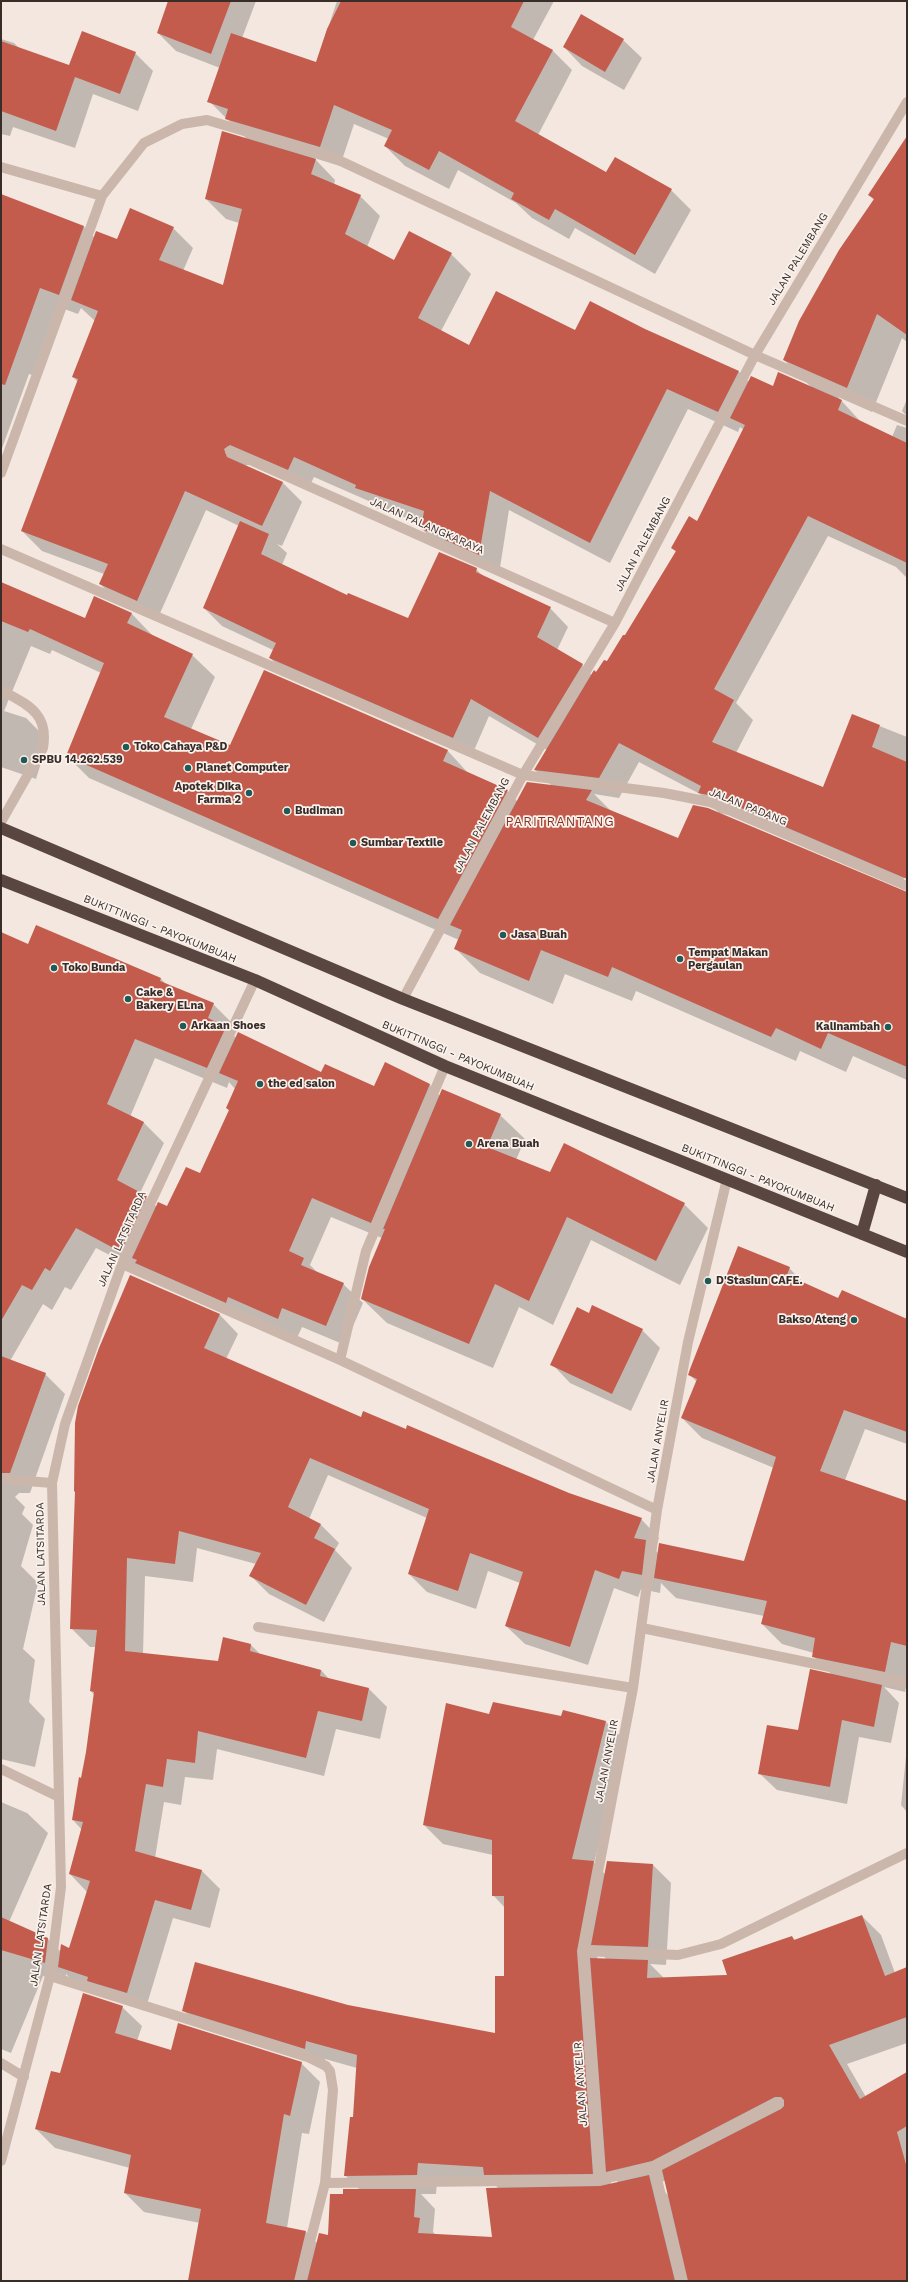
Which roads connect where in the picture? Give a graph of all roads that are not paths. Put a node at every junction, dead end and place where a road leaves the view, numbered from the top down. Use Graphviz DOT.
graph roads {
  1 [pos="907,102"];
  2 [pos="1,167"];
  3 [pos="102,196"];
  4 [pos="755,355"];
  5 [pos="907,421"];
  6 [pos="230,451"];
  7 [pos="1,473"];
  8 [pos="1,549"];
  9 [pos="615,623"];
  10 [pos="1,690"];
  11 [pos="523,775"];
  12 [pos="1,822"];
  13 [pos="1,828"];
  14 [pos="1,880"];
  15 [pos="907,886"];
  16 [pos="255,980"];
  17 [pos="403,999"];
  18 [pos="445,1066"];
  19 [pos="727,1180"];
  20 [pos="876,1185"];
  21 [pos="907,1198"];
  22 [pos="862,1234"];
  23 [pos="907,1252"];
  24 [pos="122,1264"];
  25 [pos="340,1360"];
  26 [pos="1,1479"];
  27 [pos="52,1483"];
  28 [pos="657,1510"];
  29 [pos="258,1627"];
  30 [pos="642,1628"];
  31 [pos="907,1683"];
  32 [pos="633,1688"];
  33 [pos="1,1769"];
  34 [pos="58,1797"];
  35 [pos="907,1853"];
  36 [pos="583,1952"];
  37 [pos="50,1976"];
  38 [pos="1,2063"];
  39 [pos="24,2077"];
  40 [pos="778,2103"];
  41 [pos="1,2161"];
  42 [pos="654,2166"];
  43 [pos="600,2180"];
  44 [pos="325,2183"];
  45 [pos="300,2281"];
  46 [pos="682,2281"];
  1 -- 4 [label="street, JALAN PALEMBANG"];
  2 -- 3 [label="street"];
  3 -- 4 [label="street"];
  3 -- 7 [label="street"];
  4 -- 5 [label="street"];
  4 -- 9 [label="street, JALAN PALEMBANG"];
  6 -- 9 [label="street, JALAN PALANGKARAYA"];
  8 -- 11 [label="street, JALAN PADANG"];
  9 -- 11 [label="street, JALAN PALEMBANG"];
  10 -- 12 [label="street"];
  11 -- 15 [label="street, JALAN PADANG"];
  11 -- 17 [label="street, JALAN PALEMBANG"];
  13 -- 17 [label="highway"];
  14 -- 16 [label="highway, BUKITTINGGI - PAYOKUMBUAH"];
  16 -- 18 [label="highway, BUKITTINGGI - PAYOKUMBUAH"];
  16 -- 24 [label="street, JALAN LATSITARDA"];
  17 -- 20 [label="highway"];
  18 -- 19 [label="highway, BUKITTINGGI - PAYOKUMBUAH"];
  18 -- 25 [label="street"];
  19 -- 22 [label="highway, BUKITTINGGI - PAYOKUMBUAH"];
  19 -- 28 [label="street, JALAN ANYELIR"];
  20 -- 21 [label="highway"];
  20 -- 22 [label="highway"];
  22 -- 23 [label="highway, BUKITTINGGI - PAYOKUMBUAH"];
  24 -- 25 [label="street"];
  24 -- 27 [label="street, JALAN LATSITARDA"];
  25 -- 28 [label="street"];
  26 -- 27 [label="street"];
  27 -- 34 [label="street, JALAN LATSITARDA"];
  28 -- 30 [label="street, JALAN ANYELIR"];
  29 -- 32 [label="street"];
  30 -- 31 [label="street"];
  30 -- 32 [label="street, JALAN ANYELIR"];
  32 -- 36 [label="street, JALAN ANYELIR"];
  33 -- 34 [label="street"];
  34 -- 37 [label="street, JALAN LATSITARDA"];
  35 -- 36 [label="street"];
  36 -- 43 [label="street, JALAN ANYELIR"];
  37 -- 39 [label="street, JALAN LATSITARDA"];
  37 -- 44 [label="street"];
  38 -- 39 [label="street"];
  39 -- 41 [label="street, JALAN LATSITARDA"];
  40 -- 42 [label="street"];
  42 -- 43 [label="street"];
  42 -- 46 [label="street"];
  43 -- 44 [label="street"];
  44 -- 45 [label="street"];
}
